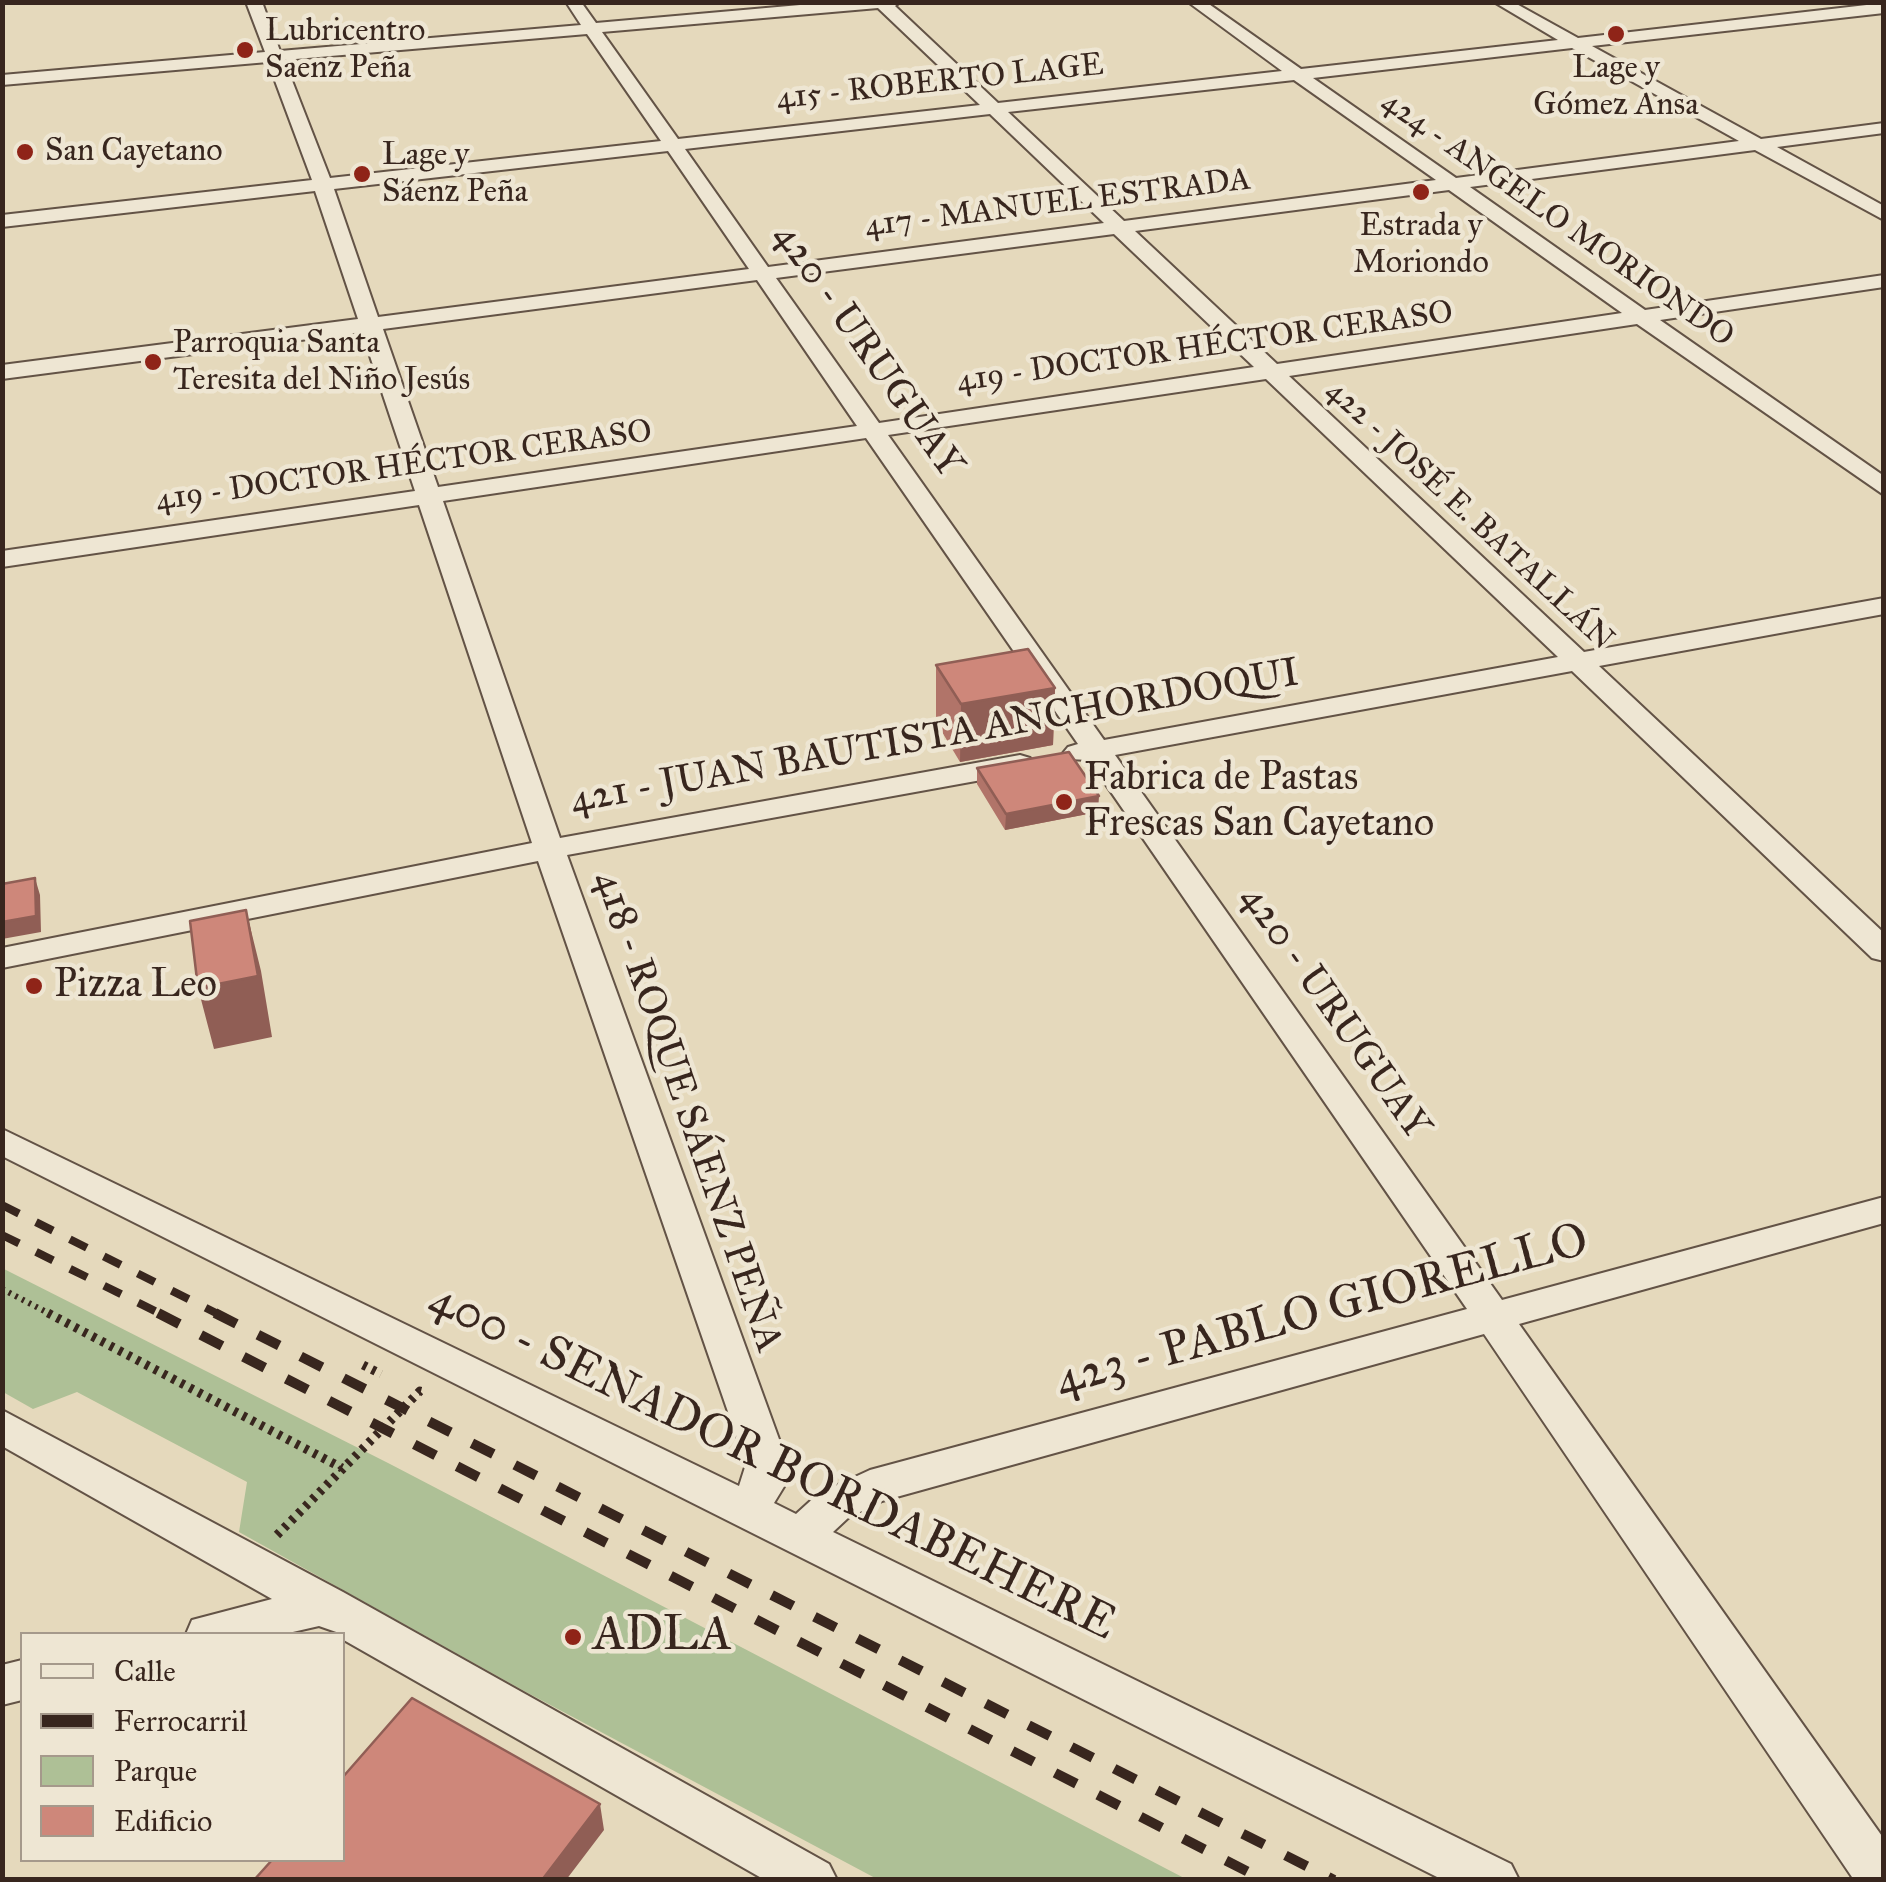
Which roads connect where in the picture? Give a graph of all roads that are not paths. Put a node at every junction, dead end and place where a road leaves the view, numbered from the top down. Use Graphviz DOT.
graph roads {
  1 [pos="254,2"];
  2 [pos="893,2"];
  3 [pos="1195,2"];
  4 [pos="1500,2"];
  5 [pos="1818,2"];
  6 [pos="881,3"];
  7 [pos="1884,8"];
  8 [pos="1840,13"];
  9 [pos="582,16"];
  10 [pos="1869,26"];
  11 [pos="1572,42"];
  12 [pos="275,56"];
  13 [pos="1297,74"];
  14 [pos="2,80"];
  15 [pos="991,108"];
  16 [pos="1884,128"];
  17 [pos="673,144"];
  18 [pos="1760,144"];
  19 [pos="322,183"];
  20 [pos="1451,184"];
  21 [pos="1884,214"];
  22 [pos="2,221"];
  23 [pos="1120,227"];
  24 [pos="761,273"];
  25 [pos="1884,281"];
  26 [pos="1642,316"];
  27 [pos="368,326"];
  28 [pos="2,372"];
  29 [pos="1270,372"];
  30 [pos="869,431"];
  31 [pos="1884,488"];
  32 [pos="430,496"];
  33 [pos="2,558"];
  34 [pos="1884,606"];
  35 [pos="1575,660"];
  36 [pos="1097,750"];
  37 [pos="549,849"];
  38 [pos="1884,951"];
  39 [pos="2,958"];
  40 [pos="2,1141"];
  41 [pos="1884,1210"];
  42 [pos="1496,1316"];
  43 [pos="2,1426"];
  44 [pos="744,1509"];
  45 [pos="800,1536"];
  46 [pos="327,1605"];
  47 [pos="216,1632"];
  48 [pos="812,1880"];
  49 [pos="1494,1880"];
  50 [pos="1883,1880"];
  1 -- 12 [label="street, 418 - ROQUE SÁENZ PEÑA"];
  2 -- 6 [label="street"];
  3 -- 13 [label="street, 424 - ANGELO MORIONDO"];
  4 -- 11 [label="street"];
  5 -- 8 [label="street"];
  6 -- 9 [label="street"];
  6 -- 15 [label="street, 422 - JOSÉ E. BATALLÁN"];
  7 -- 8 [label="street, 415 - ROBERTO LAGE"];
  8 -- 10 [label="street"];
  8 -- 11 [label="street, 415 - ROBERTO LAGE"];
  9 -- 12 [label="street"];
  9 -- 17 [label="street, 420 - URUGUAY"];
  11 -- 13 [label="street, 415 - ROBERTO LAGE"];
  11 -- 18 [label="street"];
  12 -- 14 [label="street"];
  12 -- 19 [label="street, 418 - ROQUE SÁENZ PEÑA"];
  13 -- 15 [label="street, 415 - ROBERTO LAGE"];
  13 -- 20 [label="street, 424 - ANGELO MORIONDO"];
  15 -- 17 [label="street, 415 - ROBERTO LAGE"];
  15 -- 23 [label="street, 422 - JOSÉ E. BATALLÁN"];
  16 -- 18 [label="street, 417 - MANUEL ESTRADA"];
  17 -- 19 [label="street, 415 - ROBERTO LAGE"];
  17 -- 24 [label="street, 420 - URUGUAY"];
  18 -- 20 [label="street, 417 - MANUEL ESTRADA"];
  18 -- 21 [label="street"];
  19 -- 22 [label="street, 415 - ROBERTO LAGE"];
  19 -- 27 [label="street, 418 - ROQUE SÁENZ PEÑA"];
  20 -- 23 [label="street, 417 - MANUEL ESTRADA"];
  20 -- 26 [label="street, 424 - ANGELO MORIONDO"];
  23 -- 24 [label="street, 417 - MANUEL ESTRADA"];
  23 -- 29 [label="street, 422 - JOSÉ E. BATALLÁN"];
  24 -- 27 [label="street, 417 - MANUEL ESTRADA"];
  24 -- 30 [label="street, 420 - URUGUAY"];
  25 -- 26 [label="street, 419 - DOCTOR HÉCTOR CERASO"];
  26 -- 29 [label="street, 419 - DOCTOR HÉCTOR CERASO"];
  26 -- 31 [label="street, 424 - ANGELO MORIONDO"];
  27 -- 28 [label="street, 417 - MANUEL ESTRADA"];
  27 -- 32 [label="street, 418 - ROQUE SÁENZ PEÑA"];
  29 -- 30 [label="street, 419 - DOCTOR HÉCTOR CERASO"];
  29 -- 35 [label="street, 422 - JOSÉ E. BATALLÁN"];
  30 -- 32 [label="street, 419 - DOCTOR HÉCTOR CERASO"];
  30 -- 36 [label="street, 420 - URUGUAY"];
  32 -- 33 [label="street, 419 - DOCTOR HÉCTOR CERASO"];
  32 -- 37 [label="street, 418 - ROQUE SÁENZ PEÑA"];
  34 -- 35 [label="street, 421 - JUAN BAUTISTA ANCHORDOQUI"];
  35 -- 36 [label="street, 421 - JUAN BAUTISTA ANCHORDOQUI"];
  35 -- 38 [label="street, 422 - JOSÉ E. BATALLÁN"];
  36 -- 37 [label="street, 421 - JUAN BAUTISTA ANCHORDOQUI"];
  36 -- 42 [label="street, 420 - URUGUAY"];
  37 -- 39 [label="street, 421 - JUAN BAUTISTA ANCHORDOQUI"];
  37 -- 44 [label="street, 418 - ROQUE SÁENZ PEÑA"];
  40 -- 44 [label="street, 400 - SENADOR BORDABEHERE"];
  41 -- 42 [label="street, 423 - PABLO GIORELLO"];
  42 -- 45 [label="street, 423 - PABLO GIORELLO"];
  42 -- 50 [label="street, 420 - URUGUAY"];
  43 -- 46 [label="street"];
  44 -- 45 [label="street, 400 - SENADOR BORDABEHERE"];
  45 -- 49 [label="street, 400 - SENADOR BORDABEHERE"];
  46 -- 47 [label="street"];
  46 -- 48 [label="street"];
}
